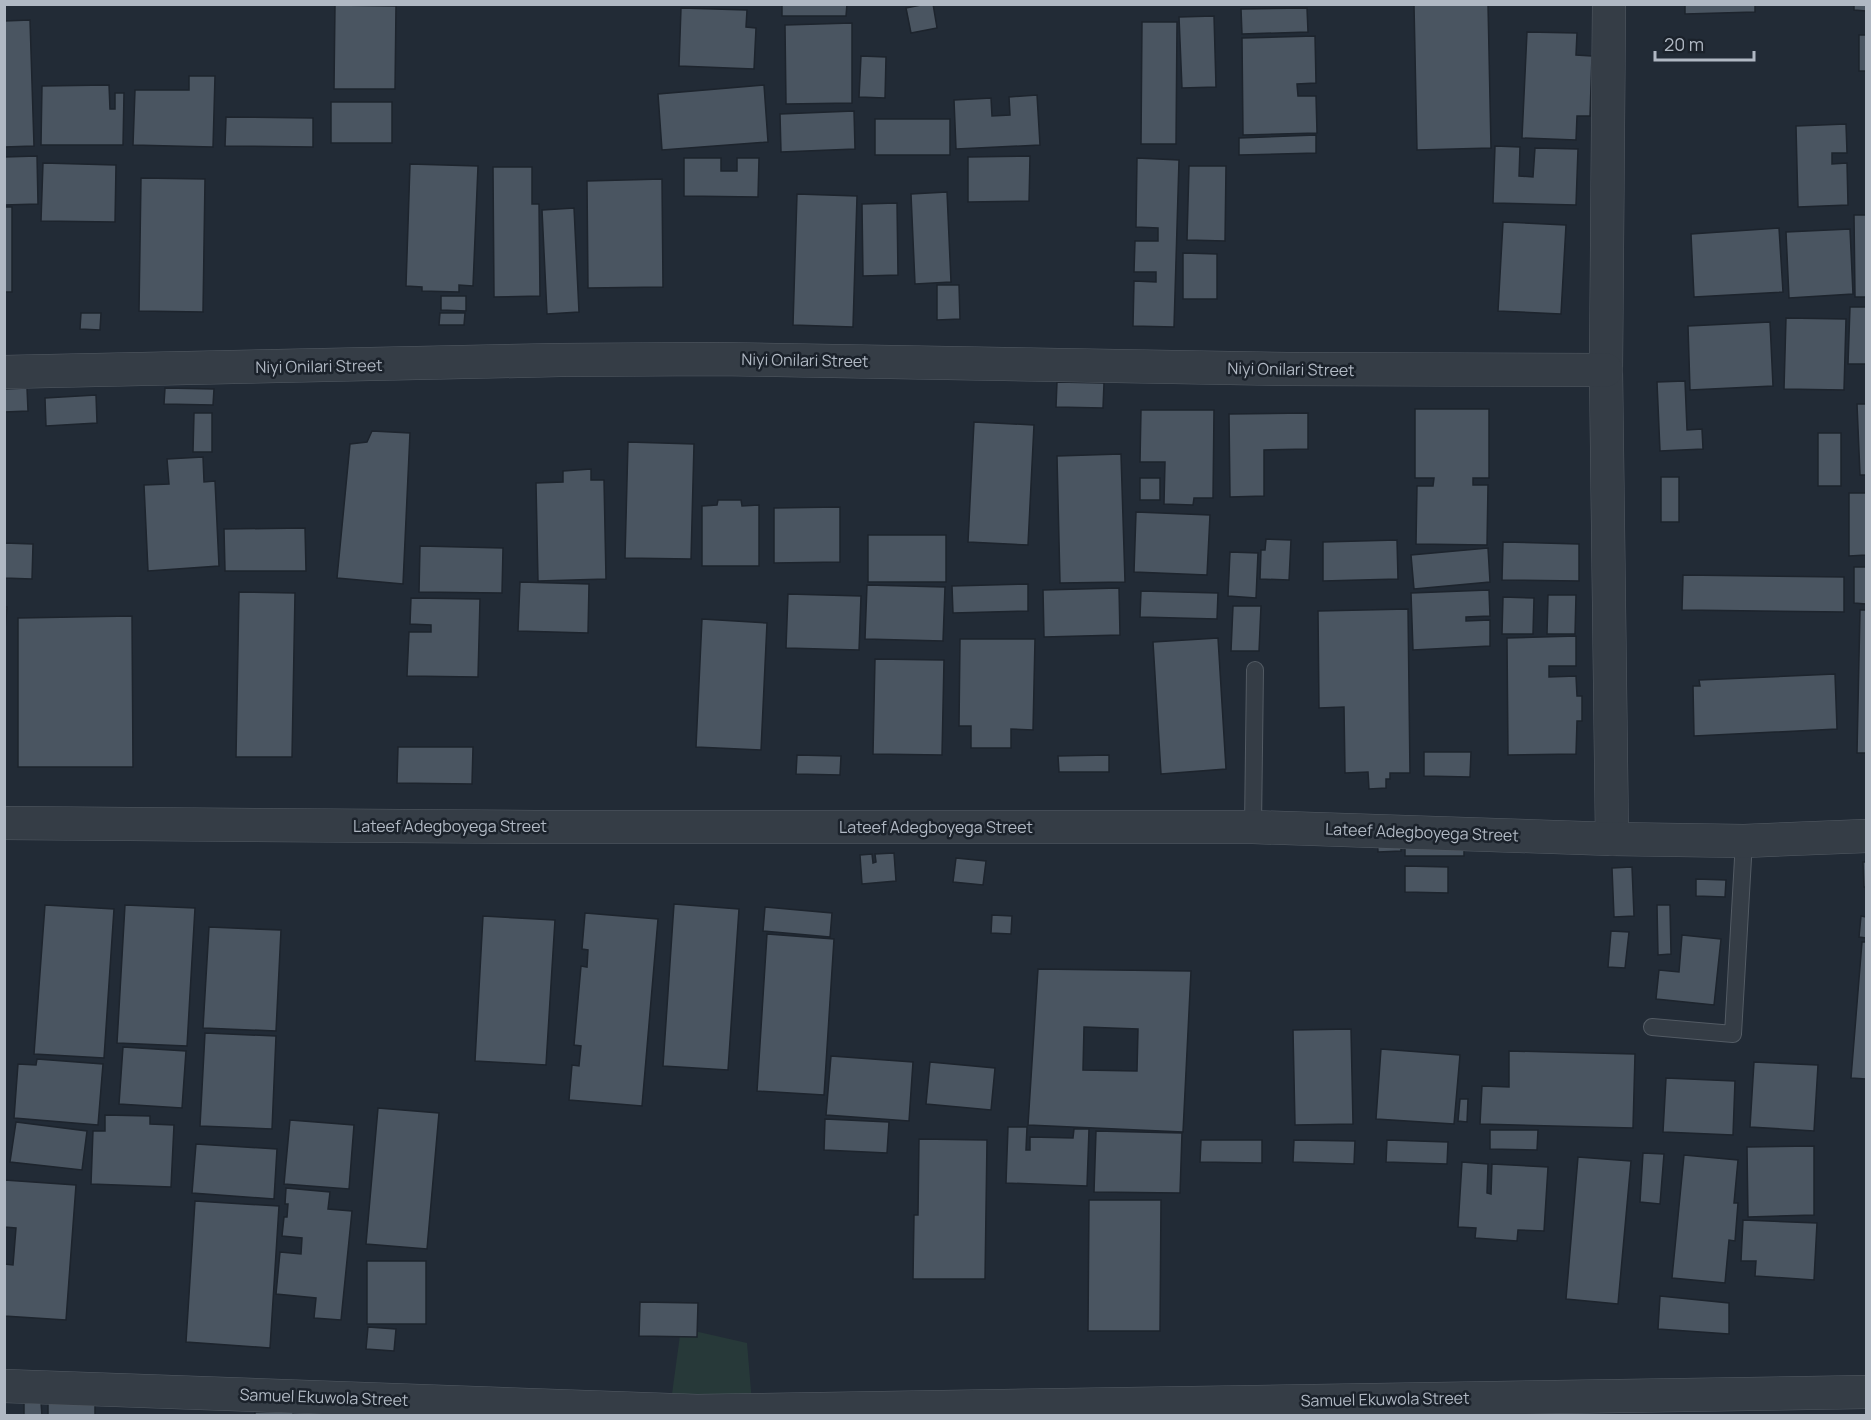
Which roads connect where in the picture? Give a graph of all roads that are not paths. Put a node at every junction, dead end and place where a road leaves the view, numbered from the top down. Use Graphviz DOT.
graph roads {
  1 [pos="1609,4"];
  2 [pos="1606,370"];
  3 [pos="4,372"];
  4 [pos="1255,670"];
  5 [pos="4,823"];
  6 [pos="1253,827"];
  7 [pos="1866,836"];
  8 [pos="1612,839"];
  9 [pos="1744,841"];
  10 [pos="1652,1027"];
  11 [pos="4,1386"];
  12 [pos="1866,1392"];
  1 -- 2 [label="street"];
  2 -- 3 [label="street, Niyi Onilari Street"];
  2 -- 8 [label="street"];
  4 -- 6 [label="lane"];
  5 -- 6 [label="street, Lateef Adegboyega Street"];
  6 -- 8 [label="street, Lateef Adegboyega Street"];
  7 -- 9 [label="street, Lateef Adegboyega Street"];
  8 -- 9 [label="street, Lateef Adegboyega Street"];
  9 -- 10 [label="lane"];
  11 -- 12 [label="street, Samuel Ekuwola Street"];
}
